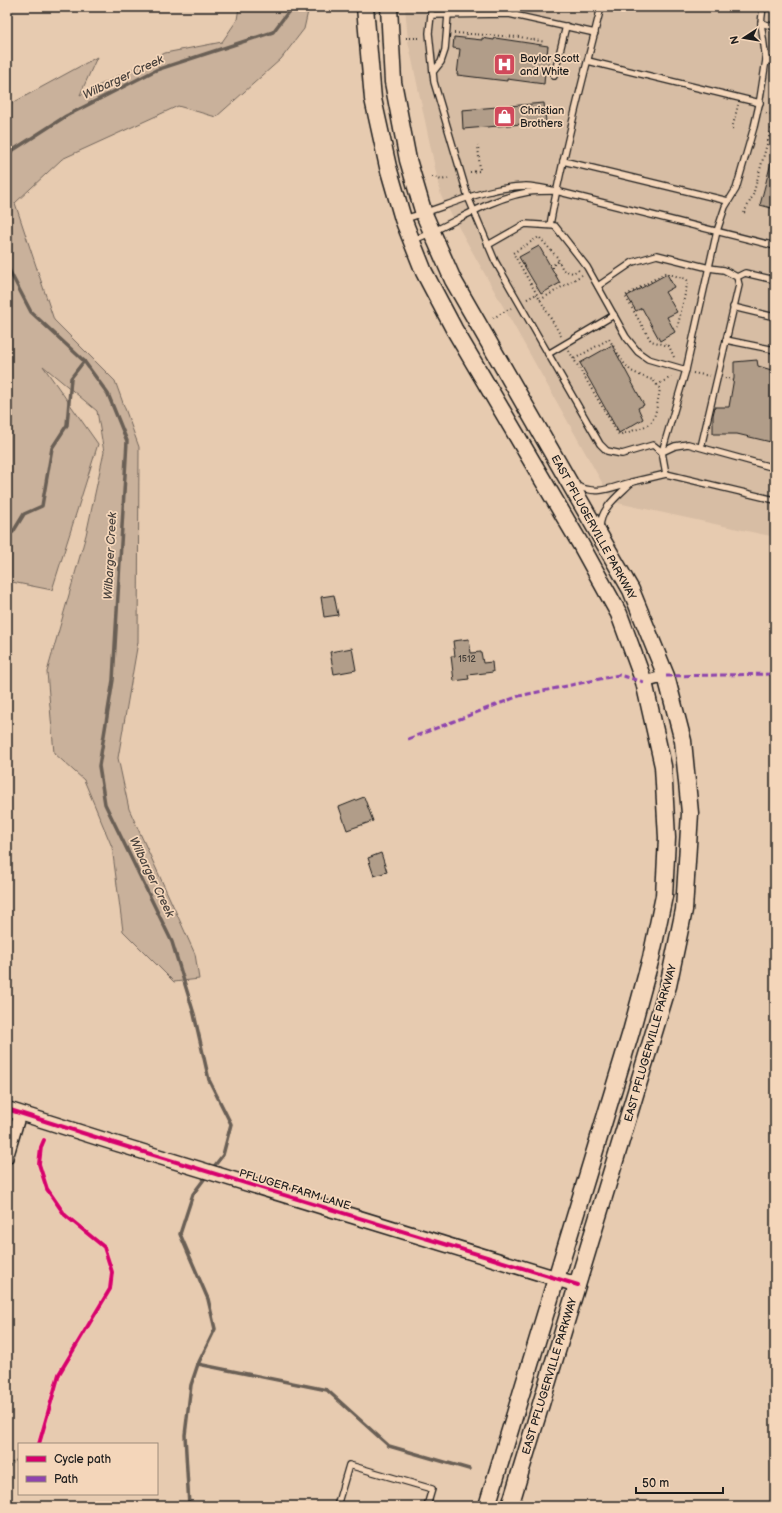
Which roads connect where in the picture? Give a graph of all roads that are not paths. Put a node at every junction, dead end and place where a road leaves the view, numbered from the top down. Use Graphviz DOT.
graph roads {
  1 [pos="365,7"];
  2 [pos="389,7"];
  3 [pos="431,7"];
  4 [pos="601,7"];
  5 [pos="763,7"];
  6 [pos="431,15"];
  7 [pos="448,15"];
  8 [pos="761,23"];
  9 [pos="566,26"];
  10 [pos="775,27"];
  11 [pos="595,33"];
  12 [pos="766,60"];
  13 [pos="588,61"];
  14 [pos="775,62"];
  15 [pos="433,72"];
  16 [pos="554,76"];
  17 [pos="760,103"];
  18 [pos="563,161"];
  19 [pos="556,191"];
  20 [pos="468,197"];
  21 [pos="728,202"];
  22 [pos="474,212"];
  23 [pos="424,214"];
  24 [pos="403,219"];
  25 [pos="550,225"];
  26 [pos="717,231"];
  27 [pos="432,232"];
  28 [pos="411,240"];
  29 [pos="488,245"];
  30 [pos="775,246"];
  31 [pos="709,268"];
  32 [pos="737,277"];
  33 [pos="775,280"];
  34 [pos="598,286"];
  35 [pos="734,307"];
  36 [pos="614,315"];
  37 [pos="775,317"];
  38 [pos="726,340"];
  39 [pos="775,350"];
  40 [pos="548,354"];
  41 [pos="686,370"];
  42 [pos="701,447"];
  43 [pos="662,452"];
  44 [pos="775,468"];
  45 [pos="666,474"];
  46 [pos="570,482"];
  47 [pos="632,482"];
  48 [pos="775,500"];
  49 [pos="601,536"];
  50 [pos="666,676"];
  51 [pos="644,682"];
  52 [pos="7,1109"];
  53 [pos="20,1114"];
  54 [pos="7,1158"];
  55 [pos="556,1278"];
  56 [pos="578,1285"];
  57 [pos="337,1506"];
  58 [pos="427,1506"];
  59 [pos="487,1506"];
  60 [pos="510,1506"];
  1 -- 24 [label="main road, EAST PFLUGERVILLE PARKWAY"];
  2 -- 23 [label="main road, EAST PFLUGERVILLE PARKWAY"];
  3 -- 6 [label="lane"];
  4 -- 11 [label="lane"];
  5 -- 8 [label="lane"];
  6 -- 7 [label="lane"];
  6 -- 15 [label="lane"];
  7 -- 9 [label="lane"];
  7 -- 15 [label="lane"];
  8 -- 10 [label="lane"];
  8 -- 12 [label="lane"];
  9 -- 11 [label="lane"];
  9 -- 16 [label="lane"];
  11 -- 13 [label="lane"];
  12 -- 14 [label="lane"];
  12 -- 17 [label="lane"];
  13 -- 17 [label="lane"];
  13 -- 18 [label="lane"];
  15 -- 20 [label="lane"];
  17 -- 21 [label="lane"];
  18 -- 19 [label="lane"];
  18 -- 21 [label="lane"];
  19 -- 20 [label="lane"];
  19 -- 22 [label="lane"];
  19 -- 25 [label="lane"];
  19 -- 26 [label="lane"];
  20 -- 22 [label="lane"];
  20 -- 23 [label="lane"];
  21 -- 26 [label="lane"];
  22 -- 27 [label="lane"];
  22 -- 29 [label="lane"];
  23 -- 24 [label="lane"];
  23 -- 27 [label="main road, EAST PFLUGERVILLE PARKWAY"];
  24 -- 28 [label="main road, EAST PFLUGERVILLE PARKWAY"];
  25 -- 29 [label="lane"];
  25 -- 34 [label="lane"];
  26 -- 30 [label="lane"];
  26 -- 31 [label="lane"];
  27 -- 28 [label="lane"];
  27 -- 46 [label="main road, EAST PFLUGERVILLE PARKWAY"];
  28 -- 51 [label="main road, EAST PFLUGERVILLE PARKWAY"];
  29 -- 40 [label="lane"];
  31 -- 32 [label="lane"];
  31 -- 34 [label="lane"];
  31 -- 41 [label="lane"];
  32 -- 33 [label="lane"];
  32 -- 35 [label="lane"];
  34 -- 36 [label="lane"];
  35 -- 37 [label="lane"];
  35 -- 38 [label="lane"];
  36 -- 40 [label="lane"];
  36 -- 41 [label="lane"];
  38 -- 39 [label="lane"];
  38 -- 42 [label="lane"];
  40 -- 43 [label="lane"];
  41 -- 43 [label="lane"];
  42 -- 43 [label="lane"];
  42 -- 44 [label="lane"];
  43 -- 45 [label="lane"];
  45 -- 47 [label="lane"];
  45 -- 48 [label="lane"];
  46 -- 47 [label="lane"];
  46 -- 49 [label="main road, EAST PFLUGERVILLE PARKWAY"];
  47 -- 49 [label="lane"];
  49 -- 50 [label="main road, EAST PFLUGERVILLE PARKWAY"];
  50 -- 51 [label="street"];
  50 -- 56 [label="main road, EAST PFLUGERVILLE PARKWAY"];
  51 -- 55 [label="main road, EAST PFLUGERVILLE PARKWAY"];
  52 -- 53 [label="street, PFLUGER FARM LANE"];
  53 -- 54 [label="street"];
  53 -- 55 [label="street, PFLUGER FARM LANE"];
  55 -- 56 [label="street, PFLUGER FARM LANE"];
  55 -- 59 [label="main road, EAST PFLUGERVILLE PARKWAY"];
  56 -- 60 [label="main road, EAST PFLUGERVILLE PARKWAY"];
  57 -- 58 [label="lane"];
}
